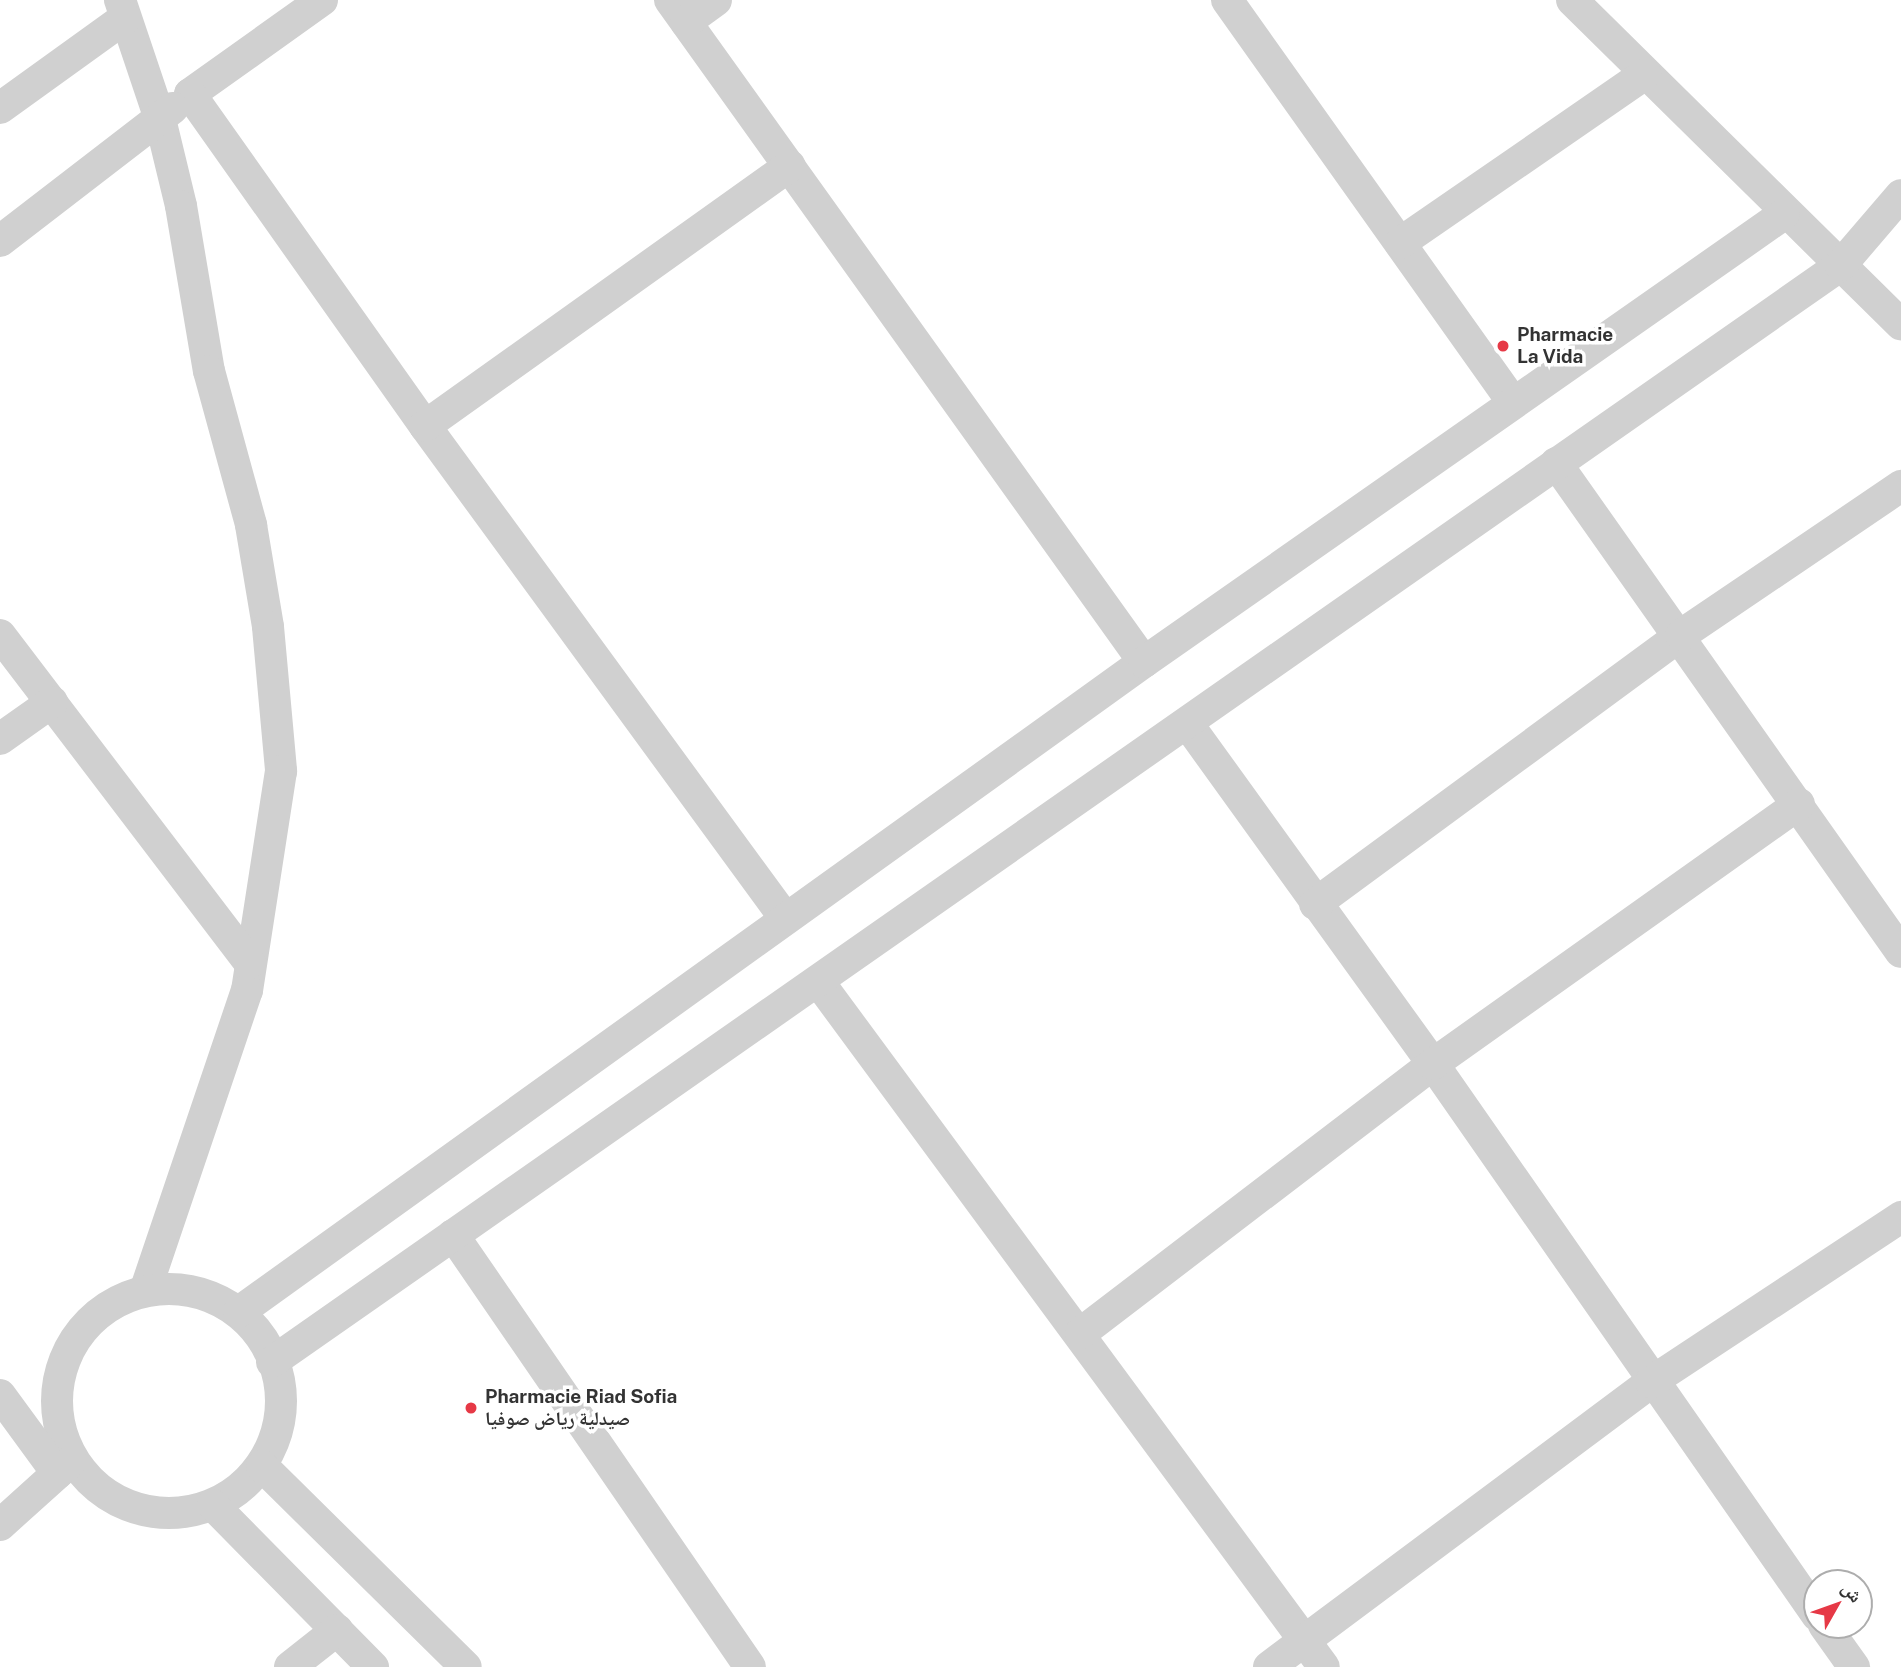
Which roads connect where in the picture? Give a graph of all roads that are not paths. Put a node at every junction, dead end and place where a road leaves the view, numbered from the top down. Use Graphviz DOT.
graph roads {
  1 [pos="322,0"];
  2 [pos="716,0"];
  3 [pos="1227,0"];
  4 [pos="1572,0"];
  5 [pos="122,9"];
  6 [pos="678,11"];
  7 [pos="1645,74"];
  8 [pos="190,94"];
  9 [pos="0,108"];
  10 [pos="160,118"];
  11 [pos="790,166"];
  12 [pos="1901,195"];
  13 [pos="1784,214"];
  14 [pos="0,241"];
  15 [pos="1400,243"];
  16 [pos="1841,265"];
  17 [pos="1901,325"];
  18 [pos="1514,403"];
  19 [pos="425,426"];
  20 [pos="1556,463"];
  21 [pos="1901,486"];
  22 [pos="0,635"];
  23 [pos="1681,635"];
  24 [pos="1144,662"];
  25 [pos="52,702"];
  26 [pos="1187,723"];
  27 [pos="0,739"];
  28 [pos="1799,804"];
  29 [pos="1315,904"];
  30 [pos="785,918"];
  31 [pos="1901,952"];
  32 [pos="250,963"];
  33 [pos="818,981"];
  34 [pos="1433,1064"];
  35 [pos="1901,1217"];
  36 [pos="453,1235"];
  37 [pos="146,1289"];
  38 [pos="239,1312"];
  39 [pos="1081,1333"];
  40 [pos="272,1362"];
  41 [pos="1651,1382"];
  42 [pos="0,1395"];
  43 [pos="262,1466"];
  44 [pos="65,1467"];
  45 [pos="213,1505"];
  46 [pos="0,1525"];
  47 [pos="1803,1595"];
  48 [pos="337,1630"];
  49 [pos="1834,1639"];
  50 [pos="1307,1641"];
  51 [pos="290,1667"];
  52 [pos="373,1667"];
  53 [pos="467,1667"];
  54 [pos="750,1667"];
  55 [pos="1269,1667"];
  56 [pos="1324,1667"];
  57 [pos="1854,1667"];
  1 -- 8 [label="street"];
  2 -- 6 [label="street"];
  3 -- 15 [label="street"];
  4 -- 7 [label="street"];
  5 -- 9 [label="street"];
  5 -- 10 [label="street"];
  6 -- 11 [label="street"];
  7 -- 13 [label="street"];
  7 -- 15 [label="street"];
  8 -- 10 [label="street"];
  8 -- 19 [label="street"];
  10 -- 14 [label="street"];
  10 -- 32 [label="street"];
  11 -- 19 [label="street"];
  11 -- 24 [label="street"];
  12 -- 16 [label="street"];
  13 -- 16 [label="street"];
  13 -- 18 [label="street"];
  15 -- 18 [label="street"];
  16 -- 17 [label="street"];
  16 -- 20 [label="street"];
  18 -- 24 [label="street"];
  19 -- 30 [label="street"];
  20 -- 23 [label="street"];
  20 -- 26 [label="street"];
  21 -- 23 [label="street"];
  22 -- 25 [label="street"];
  23 -- 28 [label="street"];
  23 -- 29 [label="street"];
  24 -- 30 [label="street"];
  25 -- 27 [label="street"];
  25 -- 32 [label="street"];
  26 -- 29 [label="street"];
  26 -- 33 [label="street"];
  28 -- 31 [label="street"];
  28 -- 34 [label="street"];
  29 -- 34 [label="street"];
  30 -- 38 [label="street"];
  32 -- 37 [label="street"];
  33 -- 36 [label="street"];
  33 -- 39 [label="street"];
  34 -- 39 [label="street"];
  34 -- 41 [label="street"];
  35 -- 41 [label="street"];
  36 -- 40 [label="street"];
  36 -- 54 [label="street"];
  37 -- 38 [label="street"];
  37 -- 44 [label="street"];
  38 -- 40 [label="street"];
  39 -- 50 [label="street"];
  40 -- 43 [label="street"];
  41 -- 47 [label="street"];
  41 -- 50 [label="street"];
  42 -- 44 [label="street"];
  43 -- 45 [label="street"];
  43 -- 53 [label="street"];
  44 -- 45 [label="street"];
  44 -- 46 [label="street"];
  45 -- 48 [label="street"];
  48 -- 51 [label="street"];
  48 -- 52 [label="street"];
  49 -- 57 [label="street"];
  50 -- 55 [label="street"];
  50 -- 56 [label="street"];
}
